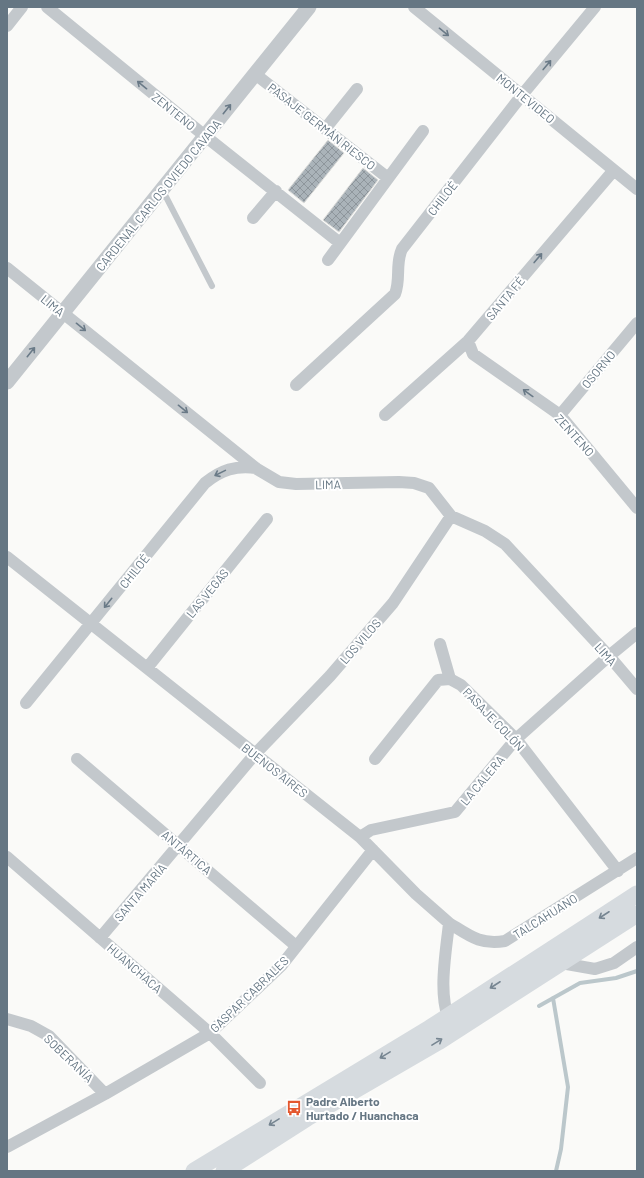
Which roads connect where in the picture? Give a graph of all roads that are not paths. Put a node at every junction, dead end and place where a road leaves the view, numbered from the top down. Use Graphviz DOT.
graph roads {
  1 [pos="22,7"];
  2 [pos="47,7"];
  3 [pos="309,7"];
  4 [pos="414,7"];
  5 [pos="594,7"];
  6 [pos="7,26"];
  7 [pos="255,74"];
  8 [pos="357,89"];
  9 [pos="522,95"];
  10 [pos="325,129"];
  11 [pos="424,131"];
  12 [pos="205,136"];
  13 [pos="614,170"];
  14 [pos="388,178"];
  15 [pos="162,189"];
  16 [pos="637,189"];
  17 [pos="276,190"];
  18 [pos="253,218"];
  19 [pos="340,243"];
  20 [pos="328,260"];
  21 [pos="7,268"];
  22 [pos="212,286"];
  23 [pos="63,313"];
  24 [pos="637,324"];
  25 [pos="468,341"];
  26 [pos="7,382"];
  27 [pos="296,385"];
  28 [pos="385,415"];
  29 [pos="560,416"];
  30 [pos="257,468"];
  31 [pos="633,494"];
  32 [pos="637,508"];
  33 [pos="451,516"];
  34 [pos="267,519"];
  35 [pos="7,557"];
  36 [pos="91,624"];
  37 [pos="637,633"];
  38 [pos="440,644"];
  39 [pos="609,656"];
  40 [pos="147,668"];
  41 [pos="450,679"];
  42 [pos="637,689"];
  43 [pos="26,702"];
  44 [pos="516,739"];
  45 [pos="255,754"];
  46 [pos="77,759"];
  47 [pos="375,759"];
  48 [pos="360,837"];
  49 [pos="179,846"];
  50 [pos="373,850"];
  51 [pos="7,857"];
  52 [pos="637,858"];
  53 [pos="618,871"];
  54 [pos="637,894"];
  55 [pos="637,914"];
  56 [pos="450,923"];
  57 [pos="100,938"];
  58 [pos="296,946"];
  59 [pos="637,947"];
  60 [pos="561,964"];
  61 [pos="7,1019"];
  62 [pos="450,1024"];
  63 [pos="210,1033"];
  64 [pos="260,1083"];
  65 [pos="105,1094"];
  66 [pos="7,1147"];
  67 [pos="194,1171"];
  68 [pos="224,1171"];
  1 -- 6 [label="street"];
  12 -- 2 [label="street, ZENTENO, one-way"];
  3 -- 7 [label="street, CARDENAL CARLOS OVIEDO CAVADA"];
  4 -- 9 [label="street, MONTEVIDEO, one-way"];
  9 -- 5 [label="street, CHILOÉ, one-way"];
  7 -- 10 [label="street, PASAJE GERMÁN RIESCO"];
  12 -- 7 [label="street, CARDENAL CARLOS OVIEDO CAVADA, one-way"];
  8 -- 10 [label="street"];
  9 -- 13 [label="street, MONTEVIDEO"];
  9 -- 27 [label="street, CHILOÉ"];
  10 -- 14 [label="street, PASAJE GERMÁN RIESCO"];
  11 -- 14 [label="street"];
  12 -- 15 [label="street, CARDENAL CARLOS OVIEDO CAVADA"];
  12 -- 17 [label="street, ZENTENO"];
  13 -- 16 [label="street, MONTEVIDEO"];
  25 -- 13 [label="street, SANTA FÉ, one-way"];
  14 -- 19 [label="street"];
  15 -- 22 [label="lane"];
  15 -- 23 [label="street, CARDENAL CARLOS OVIEDO CAVADA"];
  17 -- 18 [label="street"];
  17 -- 19 [label="street, ZENTENO"];
  19 -- 20 [label="street"];
  21 -- 23 [label="street, LIMA"];
  26 -- 23 [label="street, CARDENAL CARLOS OVIEDO CAVADA, one-way"];
  23 -- 30 [label="street, LIMA, one-way"];
  24 -- 29 [label="street, OSORNO"];
  25 -- 28 [label="street, SANTA FÉ"];
  29 -- 25 [label="street, ZENTENO, one-way"];
  29 -- 31 [label="street, ZENTENO"];
  30 -- 33 [label="street, LIMA"];
  30 -- 36 [label="street, CHILOÉ, one-way"];
  31 -- 32 [label="street, ZENTENO"];
  33 -- 39 [label="street, LIMA"];
  33 -- 45 [label="street, LOS VILOS"];
  34 -- 40 [label="street, LAS VEGAS"];
  35 -- 36 [label="street, BUENOS AIRES"];
  36 -- 40 [label="street, BUENOS AIRES"];
  36 -- 43 [label="street, CHILOÉ"];
  37 -- 39 [label="street, LA CALERA"];
  38 -- 41 [label="street"];
  39 -- 42 [label="street, LIMA"];
  39 -- 44 [label="street, LA CALERA"];
  40 -- 45 [label="street, BUENOS AIRES"];
  41 -- 44 [label="street, PASAJE COLÓN"];
  41 -- 47 [label="street"];
  44 -- 48 [label="street, LA CALERA"];
  44 -- 53 [label="street, PASAJE COLÓN"];
  45 -- 48 [label="street, BUENOS AIRES"];
  45 -- 49 [label="street, SANTA MARÍA"];
  46 -- 49 [label="street, ANTÁRTICA"];
  48 -- 50 [label="street, BUENOS AIRES"];
  49 -- 57 [label="street, SANTA MARÍA"];
  49 -- 58 [label="street, ANTÁRTICA"];
  50 -- 56 [label="street, BUENOS AIRES"];
  50 -- 58 [label="street, GASPAR CABRALES"];
  51 -- 57 [label="street, HUANCHACA"];
  52 -- 53 [label="street, TALCAHUANO"];
  53 -- 56 [label="street, TALCAHUANO"];
  54 -- 62 [label="main road, one-way"];
  55 -- 60 [label="main road"];
  56 -- 62 [label="street"];
  57 -- 63 [label="street, HUANCHACA"];
  58 -- 63 [label="street, GASPAR CABRALES"];
  59 -- 60 [label="street"];
  60 -- 62 [label="main road"];
  61 -- 65 [label="street, SOBERANÍA"];
  62 -- 67 [label="main road, one-way"];
  68 -- 62 [label="main road, one-way"];
  63 -- 64 [label="street, HUANCHACA"];
  63 -- 65 [label="street, GASPAR CABRALES"];
  65 -- 66 [label="street, GASPAR CABRALES"];
}
